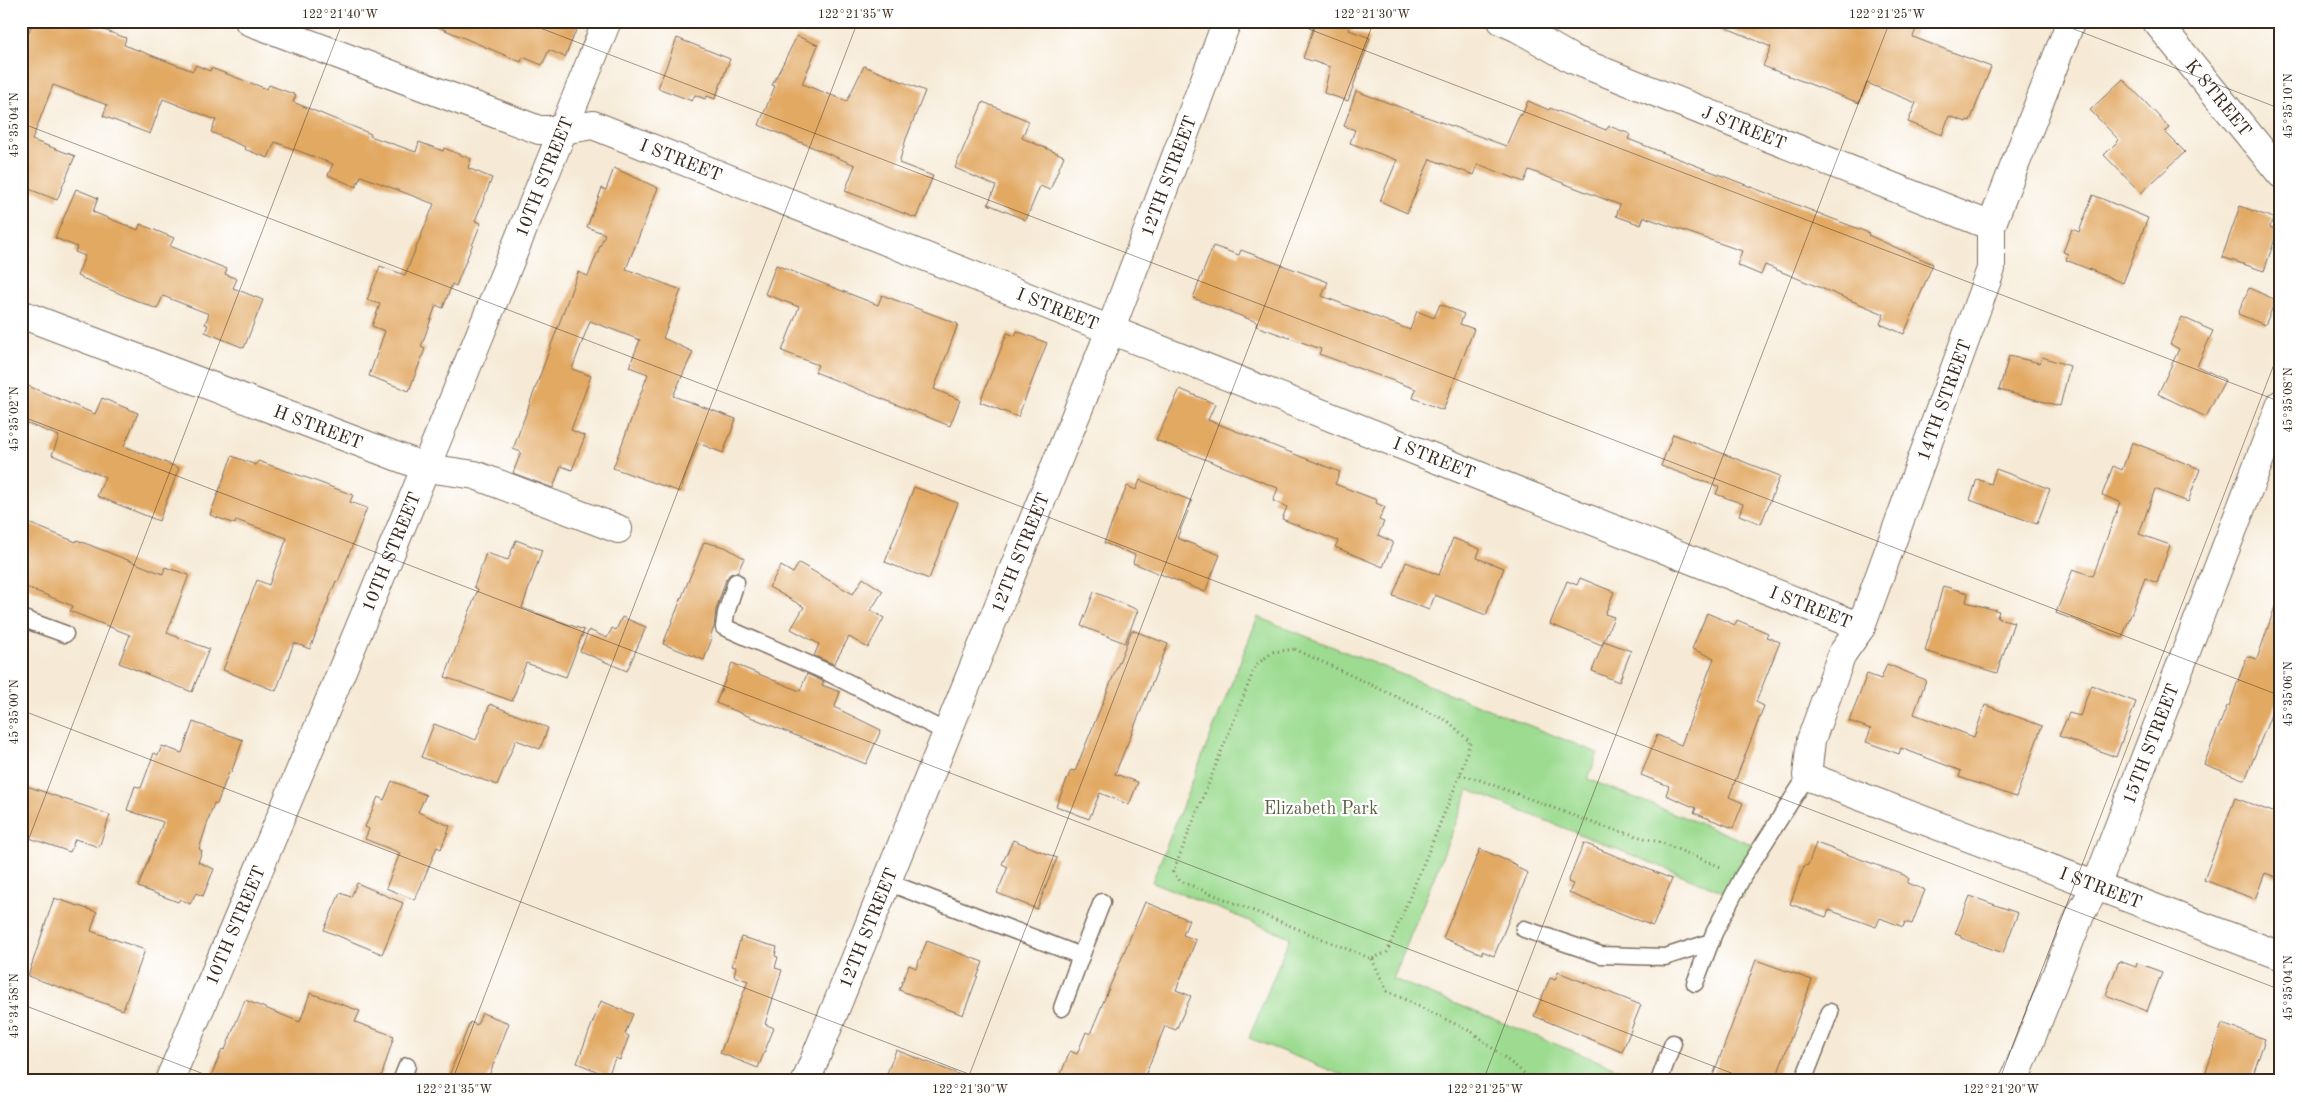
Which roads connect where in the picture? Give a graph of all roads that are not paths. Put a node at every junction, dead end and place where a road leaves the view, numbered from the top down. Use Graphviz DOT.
graph roads {
  1 [pos="248,21"];
  2 [pos="607,21"];
  3 [pos="1227,21"];
  4 [pos="1502,21"];
  5 [pos="2072,21"];
  6 [pos="2156,21"];
  7 [pos="563,130"];
  8 [pos="2281,174"];
  9 [pos="1991,226"];
  10 [pos="21,314"];
  11 [pos="1110,331"];
  12 [pos="2281,404"];
  13 [pos="427,468"];
  14 [pos="618,529"];
  15 [pos="736,582"];
  16 [pos="21,618"];
  17 [pos="1861,627"];
  18 [pos="65,634"];
  19 [pos="946,732"];
  20 [pos="1807,776"];
  21 [pos="886,882"];
  22 [pos="2096,886"];
  23 [pos="1102,902"];
  24 [pos="1524,929"];
  25 [pos="1711,942"];
  26 [pos="1082,956"];
  27 [pos="2281,956"];
  28 [pos="1695,983"];
  29 [pos="1062,1008"];
  30 [pos="1830,1012"];
  31 [pos="1673,1042"];
  32 [pos="169,1081"];
  33 [pos="806,1081"];
  34 [pos="1659,1081"];
  35 [pos="1803,1081"];
  36 [pos="2014,1081"];
  1 -- 7 [label="street, I STREET"];
  2 -- 7 [label="street, 10TH STREET"];
  3 -- 11 [label="street, 12TH STREET"];
  4 -- 9 [label="street, J STREET"];
  5 -- 9 [label="street, 14TH STREET"];
  6 -- 8 [label="street, K STREET"];
  7 -- 11 [label="street, I STREET"];
  7 -- 13 [label="street, 10TH STREET"];
  9 -- 17 [label="street, 14TH STREET"];
  10 -- 13 [label="street, H STREET"];
  11 -- 17 [label="street, I STREET"];
  11 -- 19 [label="street, 12TH STREET"];
  12 -- 22 [label="street, 15TH STREET"];
  13 -- 14 [label="street, H STREET"];
  13 -- 32 [label="street, 10TH STREET"];
  15 -- 19 [label="lane"];
  16 -- 18 [label="lane"];
  17 -- 20 [label="street, 14TH STREET"];
  19 -- 21 [label="street, 12TH STREET"];
  20 -- 22 [label="street, I STREET"];
  20 -- 25 [label="lane"];
  21 -- 26 [label="lane"];
  21 -- 33 [label="street, 12TH STREET"];
  22 -- 27 [label="street, I STREET"];
  22 -- 36 [label="street, 15TH STREET"];
  23 -- 26 [label="lane"];
  24 -- 25 [label="lane"];
  25 -- 28 [label="lane"];
  26 -- 29 [label="lane"];
  30 -- 35 [label="lane"];
  31 -- 34 [label="lane"];
}
